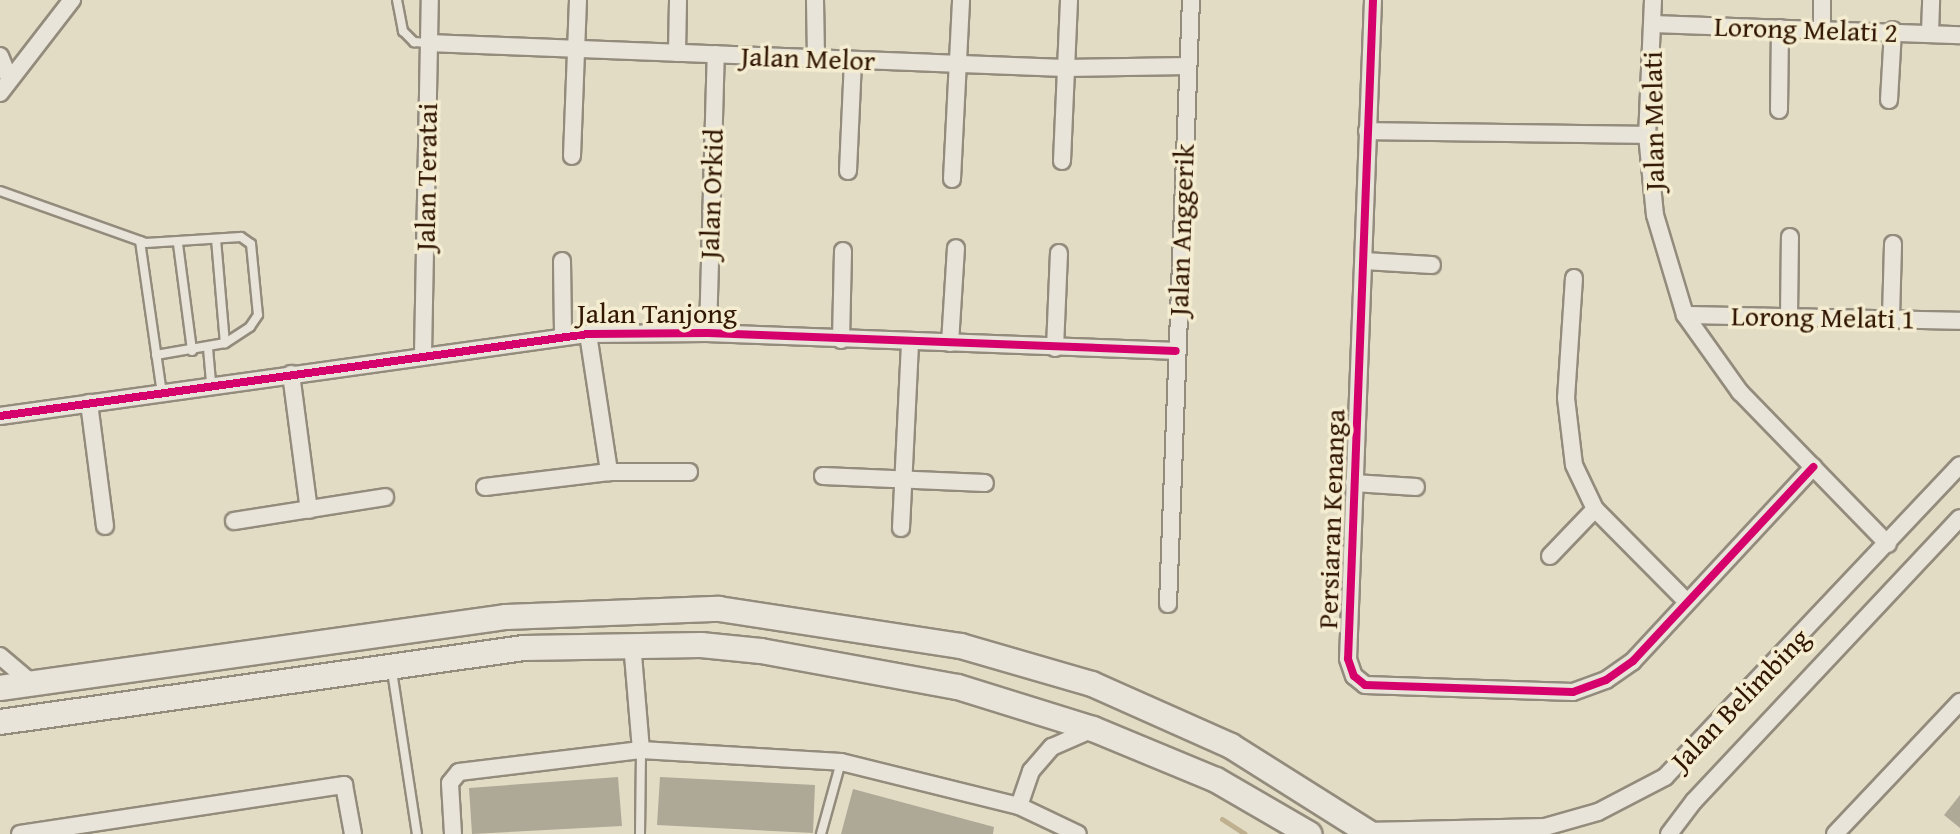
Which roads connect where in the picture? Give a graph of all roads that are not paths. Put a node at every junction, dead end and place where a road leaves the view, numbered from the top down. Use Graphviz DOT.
graph roads {
  1 [pos="72,0"];
  2 [pos="397,0"];
  3 [pos="430,0"];
  4 [pos="578,0"];
  5 [pos="678,0"];
  6 [pos="815,0"];
  7 [pos="961,0"];
  8 [pos="1069,0"];
  9 [pos="1191,0"];
  10 [pos="1373,0"];
  11 [pos="1653,0"];
  12 [pos="1822,0"];
  13 [pos="1931,0"];
  14 [pos="1653,24"];
  15 [pos="1780,28"];
  16 [pos="1822,29"];
  17 [pos="1893,30"];
  18 [pos="1930,33"];
  19 [pos="1960,35"];
  20 [pos="428,43"];
  21 [pos="576,49"];
  22 [pos="677,53"];
  23 [pos="716,54"];
  24 [pos="0,56"];
  25 [pos="816,58"];
  26 [pos="853,60"];
  27 [pos="959,64"];
  28 [pos="1188,66"];
  29 [pos="1065,68"];
  30 [pos="9,78"];
  31 [pos="0,93"];
  32 [pos="1889,100"];
  33 [pos="1779,110"];
  34 [pos="1367,131"];
  35 [pos="1647,135"];
  36 [pos="572,156"];
  37 [pos="1062,161"];
  38 [pos="848,171"];
  39 [pos="952,179"];
  40 [pos="0,191"];
  41 [pos="1790,237"];
  42 [pos="216,239"];
  43 [pos="140,241"];
  44 [pos="178,244"];
  45 [pos="1893,244"];
  46 [pos="956,248"];
  47 [pos="843,251"];
  48 [pos="1059,253"];
  49 [pos="562,261"];
  50 [pos="1364,261"];
  51 [pos="1432,265"];
  52 [pos="1574,278"];
  53 [pos="1685,315"];
  54 [pos="1789,316"];
  55 [pos="1891,317"];
  56 [pos="1960,321"];
  57 [pos="708,333"];
  58 [pos="588,334"];
  59 [pos="563,335"];
  60 [pos="841,340"];
  61 [pos="910,342"];
  62 [pos="225,343"];
  63 [pos="950,343"];
  64 [pos="208,348"];
  65 [pos="1055,348"];
  66 [pos="192,351"];
  67 [pos="1176,351"];
  68 [pos="423,354"];
  69 [pos="156,355"];
  70 [pos="291,374"];
  71 [pos="211,385"];
  72 [pos="162,393"];
  73 [pos="89,403"];
  74 [pos="0,416"];
  75 [pos="1960,465"];
  76 [pos="1813,467"];
  77 [pos="609,472"];
  78 [pos="689,472"];
  79 [pos="823,476"];
  80 [pos="904,481"];
  81 [pos="985,483"];
  82 [pos="1354,483"];
  83 [pos="485,487"];
  84 [pos="1416,487"];
  85 [pos="385,497"];
  86 [pos="1595,509"];
  87 [pos="309,510"];
  88 [pos="1960,518"];
  89 [pos="234,521"];
  90 [pos="105,526"];
  91 [pos="901,528"];
  92 [pos="1888,544"];
  93 [pos="1550,556"];
  94 [pos="1686,601"];
  95 [pos="1168,604"];
  96 [pos="632,643"];
  97 [pos="0,656"];
  98 [pos="392,667"];
  99 [pos="33,684"];
  100 [pos="0,688"];
  101 [pos="1960,702"];
  102 [pos="0,722"];
  103 [pos="1093,729"];
  104 [pos="641,750"];
  105 [pos="841,762"];
  106 [pos="1019,806"];
  107 [pos="142,825"];
  108 [pos="1369,832"];
  109 [pos="20,834"];
  110 [pos="353,834"];
  111 [pos="417,834"];
  112 [pos="453,834"];
  113 [pos="640,834"];
  114 [pos="821,834"];
  115 [pos="1078,834"];
  116 [pos="1309,834"];
  117 [pos="1669,834"];
  118 [pos="1835,834"];
  1 -- 30 [label="street"];
  2 -- 20 [label="lane"];
  3 -- 20 [label="street, Jalan Teratai"];
  4 -- 21 [label="street"];
  5 -- 22 [label="street"];
  6 -- 25 [label="street"];
  7 -- 27 [label="street"];
  8 -- 29 [label="street"];
  9 -- 28 [label="street, Jalan Anggerik"];
  10 -- 34 [label="street, Persiaran Kenanga"];
  11 -- 14 [label="street, Jalan Melati"];
  12 -- 16 [label="street"];
  13 -- 18 [label="street"];
  14 -- 15 [label="street, Lorong Melati 2"];
  14 -- 35 [label="street, Jalan Melati"];
  15 -- 16 [label="street, Lorong Melati 2"];
  15 -- 33 [label="street"];
  16 -- 17 [label="street, Lorong Melati 2"];
  17 -- 18 [label="street, Lorong Melati 2"];
  17 -- 32 [label="street"];
  18 -- 19 [label="street, Lorong Melati 2"];
  20 -- 21 [label="street, Jalan Melor"];
  20 -- 68 [label="street, Jalan Teratai"];
  21 -- 22 [label="street, Jalan Melor"];
  21 -- 36 [label="street"];
  22 -- 23 [label="street, Jalan Melor"];
  23 -- 25 [label="street, Jalan Melor"];
  23 -- 57 [label="street, Jalan Orkid"];
  24 -- 30 [label="street"];
  25 -- 26 [label="street, Jalan Melor"];
  26 -- 27 [label="street, Jalan Melor"];
  26 -- 38 [label="street"];
  27 -- 29 [label="street, Jalan Melor"];
  27 -- 39 [label="street"];
  28 -- 29 [label="street, Jalan Melor"];
  28 -- 67 [label="street, Jalan Anggerik"];
  29 -- 37 [label="street"];
  30 -- 31 [label="street"];
  34 -- 35 [label="street"];
  34 -- 50 [label="street, Persiaran Kenanga"];
  35 -- 53 [label="street, Jalan Melati"];
  40 -- 43 [label="lane"];
  41 -- 54 [label="street"];
  42 -- 44 [label="lane"];
  42 -- 62 [label="lane"];
  42 -- 62 [label="lane"];
  43 -- 44 [label="lane"];
  43 -- 69 [label="lane"];
  44 -- 66 [label="lane"];
  45 -- 55 [label="street"];
  46 -- 63 [label="street"];
  47 -- 60 [label="street"];
  48 -- 65 [label="street"];
  49 -- 59 [label="street"];
  50 -- 51 [label="street"];
  50 -- 82 [label="street, Persiaran Kenanga"];
  52 -- 86 [label="street"];
  53 -- 54 [label="street, Lorong Melati 1"];
  53 -- 76 [label="street, Jalan Melati"];
  54 -- 55 [label="street, Lorong Melati 1"];
  55 -- 56 [label="street, Lorong Melati 1"];
  57 -- 58 [label="street, Jalan Tanjong"];
  57 -- 60 [label="street, Jalan Tanjong"];
  58 -- 59 [label="street, Jalan Tanjong"];
  58 -- 77 [label="street"];
  59 -- 68 [label="street, Jalan Tanjong"];
  60 -- 61 [label="street, Jalan Tanjong"];
  61 -- 63 [label="street, Jalan Tanjong"];
  61 -- 80 [label="street"];
  62 -- 64 [label="lane"];
  63 -- 65 [label="street, Jalan Tanjong"];
  64 -- 66 [label="lane"];
  64 -- 71 [label="lane"];
  65 -- 67 [label="street, Jalan Tanjong"];
  66 -- 69 [label="lane"];
  67 -- 95 [label="street, Jalan Anggerik"];
  68 -- 70 [label="street, Jalan Tanjong"];
  69 -- 72 [label="lane"];
  70 -- 71 [label="street, Jalan Tanjong"];
  70 -- 87 [label="street"];
  71 -- 72 [label="street, Jalan Tanjong"];
  72 -- 73 [label="street, Jalan Tanjong"];
  73 -- 74 [label="street, Jalan Tanjong"];
  73 -- 90 [label="street"];
  75 -- 92 [label="street, Jalan Belimbing"];
  76 -- 92 [label="street, Jalan Melati"];
  76 -- 94 [label="street, Persiaran Kenanga"];
  77 -- 78 [label="street"];
  77 -- 83 [label="street"];
  79 -- 80 [label="street"];
  80 -- 81 [label="street"];
  80 -- 91 [label="street"];
  82 -- 84 [label="street"];
  82 -- 94 [label="street, Persiaran Kenanga"];
  85 -- 87 [label="street"];
  86 -- 93 [label="street"];
  86 -- 94 [label="street"];
  87 -- 89 [label="street"];
  88 -- 117 [label="street, Jalan Belimbing"];
  92 -- 108 [label="street, Jalan Belimbing"];
  96 -- 98 [label="main road"];
  96 -- 103 [label="main road"];
  96 -- 104 [label="street"];
  97 -- 99 [label="street"];
  98 -- 102 [label="main road"];
  98 -- 111 [label="lane"];
  99 -- 100 [label="main road"];
  99 -- 108 [label="main road"];
  101 -- 118 [label="street"];
  103 -- 106 [label="street"];
  103 -- 116 [label="main road"];
  104 -- 105 [label="street"];
  104 -- 112 [label="street"];
  104 -- 113 [label="lane"];
  105 -- 106 [label="street"];
  105 -- 114 [label="lane"];
  106 -- 115 [label="street"];
  107 -- 109 [label="street"];
  107 -- 110 [label="street"];
}
